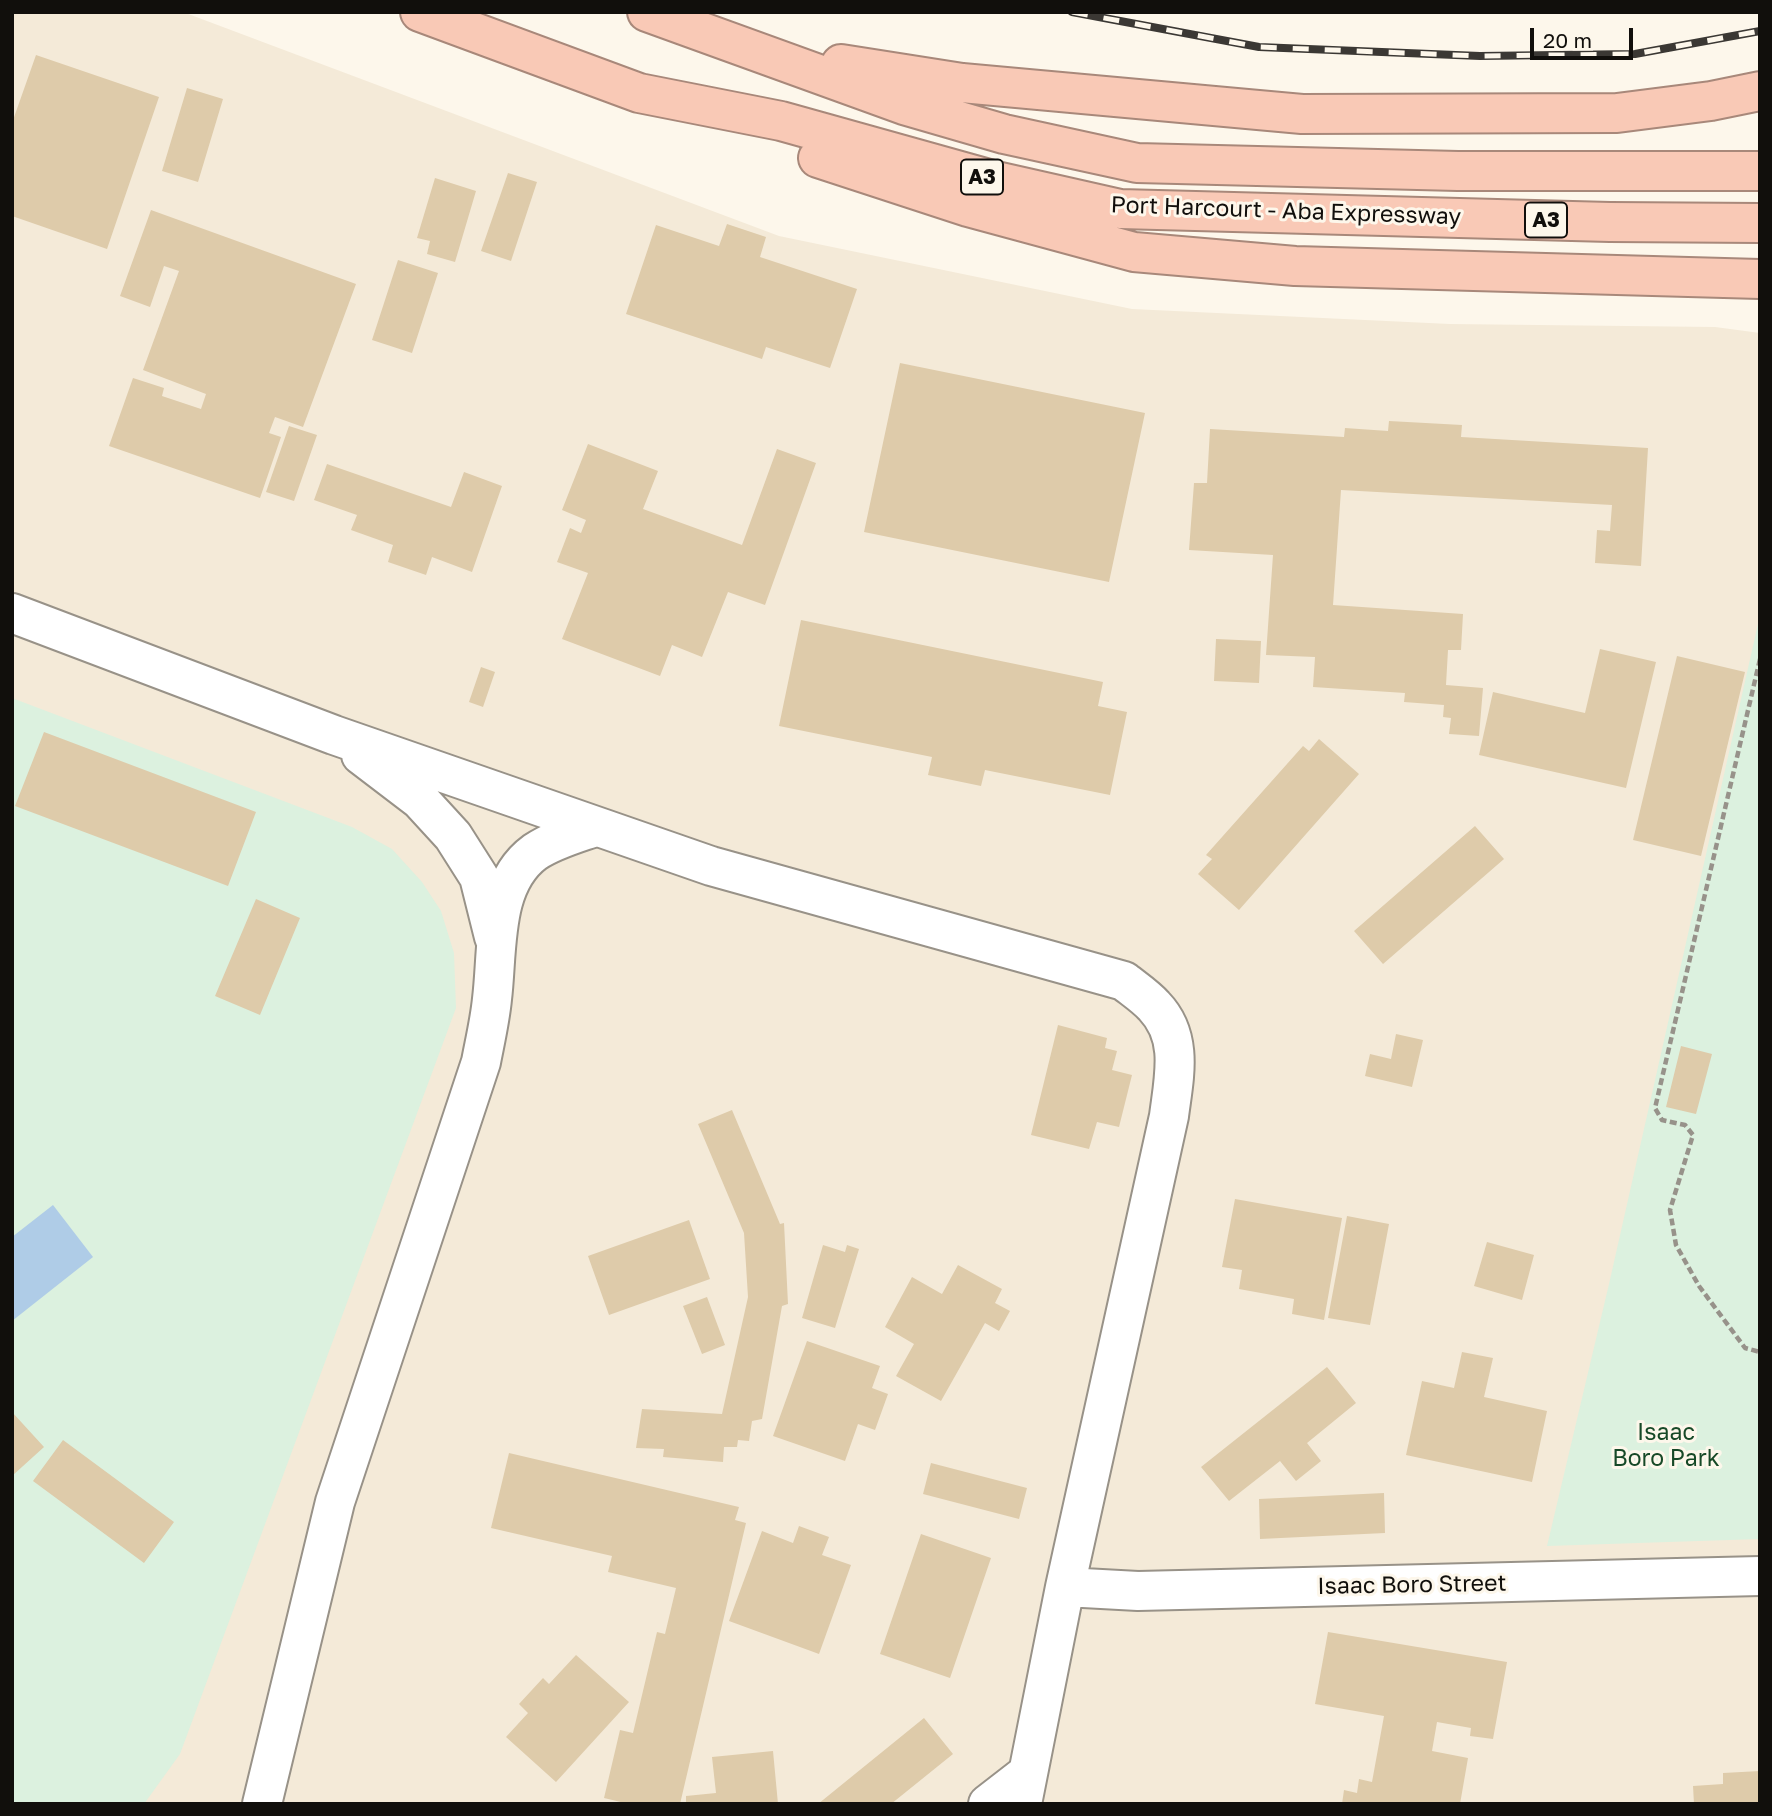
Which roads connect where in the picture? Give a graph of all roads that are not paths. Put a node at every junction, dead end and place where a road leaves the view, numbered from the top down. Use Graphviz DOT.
graph roads {
  1 [pos="420,12"];
  2 [pos="647,12"];
  3 [pos="745,49"];
  4 [pos="1760,91"];
  5 [pos="639,93"];
  6 [pos="1760,171"];
  7 [pos="1760,223"];
  8 [pos="1760,279"];
  9 [pos="12,613"];
  10 [pos="334,735"];
  11 [pos="595,827"];
  12 [pos="496,947"];
  13 [pos="1760,1576"];
  14 [pos="1065,1587"];
  15 [pos="1025,1789"];
  16 [pos="261,1803"];
  17 [pos="988,1804"];
  1 -- 5 [label="highway, Port Harcourt - Aba Expressway / A3"];
  2 -- 3 [label="highway, Port Harcourt - Aba Expressway / A3"];
  3 -- 4 [label="highway"];
  3 -- 6 [label="highway, Port Harcourt - Aba Expressway / A3"];
  5 -- 7 [label="highway, Port Harcourt - Aba Expressway / A3"];
  5 -- 8 [label="highway"];
  9 -- 10 [label="street"];
  10 -- 11 [label="street"];
  10 -- 12 [label="street"];
  11 -- 12 [label="street"];
  11 -- 14 [label="street"];
  12 -- 16 [label="street"];
  13 -- 14 [label="street, Isaac Boro Street"];
  14 -- 15 [label="street"];
  15 -- 17 [label="street"];
}
